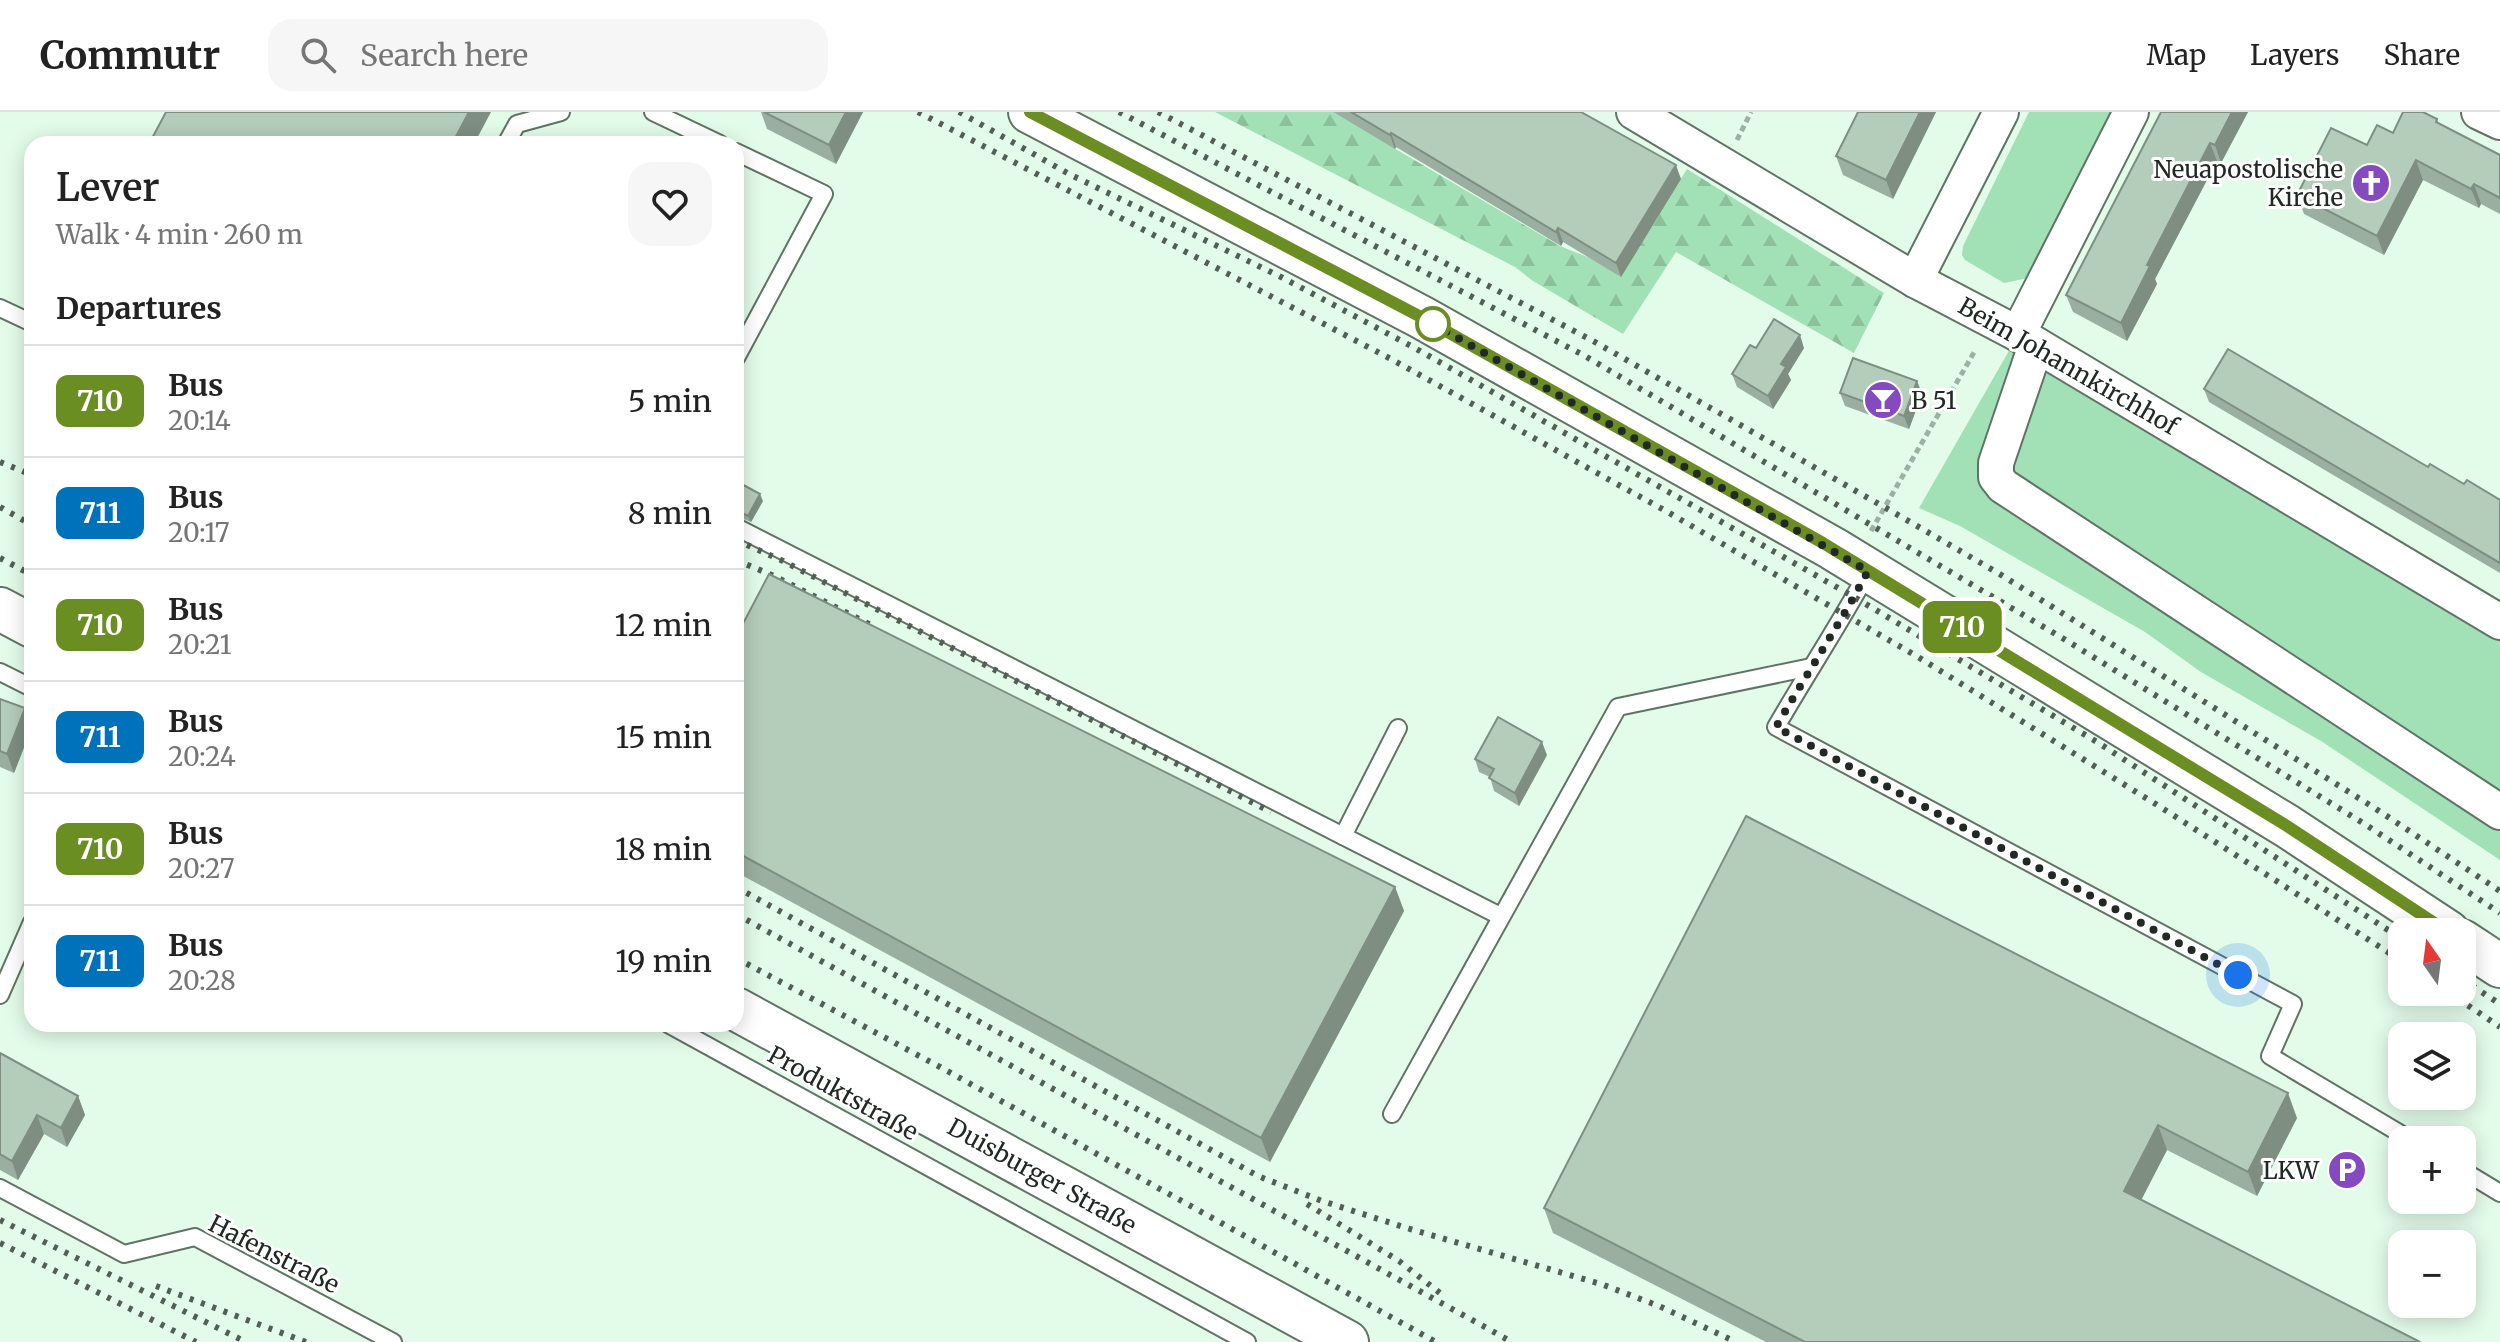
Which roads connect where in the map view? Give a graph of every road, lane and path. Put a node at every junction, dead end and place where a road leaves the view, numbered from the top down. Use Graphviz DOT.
graph roads {
  1 [pos="561,112"];
  2 [pos="653,112"];
  3 [pos="1030,112"];
  4 [pos="1634,112"];
  5 [pos="1751,112"];
  6 [pos="2001,112"];
  7 [pos="2131,112"];
  8 [pos="2479,112"];
  9 [pos="1747,120"];
  10 [pos="2500,122"];
  11 [pos="510,136"];
  12 [pos="703,136"];
  13 [pos="744,156"];
  14 [pos="1915,280"];
  15 [pos="0,308"];
  16 [pos="24,319"];
  17 [pos="2016,333"];
  18 [pos="744,343"];
  19 [pos="744,531"];
  20 [pos="1868,555"];
  21 [pos="0,609"];
  22 [pos="24,622"];
  23 [pos="2500,622"];
  24 [pos="1811,667"];
  25 [pos="0,672"];
  26 [pos="24,684"];
  27 [pos="1398,728"];
  28 [pos="2500,812"];
  29 [pos="1343,836"];
  30 [pos="1500,916"];
  31 [pos="2427,918"];
  32 [pos="24,940"];
  33 [pos="2476,950"];
  34 [pos="2500,966"];
  35 [pos="0,995"];
  36 [pos="744,1013"];
  37 [pos="683,1032"];
  38 [pos="1392,1114"];
  39 [pos="2388,1126"];
  40 [pos="2476,1178"];
  41 [pos="0,1188"];
  42 [pos="2500,1193"];
  43 [pos="393,1342"];
  44 [pos="1247,1342"];
  45 [pos="1347,1342"];
  1 -- 11 [label="lane"];
  2 -- 12 [label="lane"];
  3 -- 20 [label="street"];
  4 -- 14 [label="street, Beim Johannkirchhof"];
  5 -- 9 [label="path"];
  6 -- 14 [label="street"];
  7 -- 17 [label="street"];
  8 -- 10 [label="street"];
  13 -- 18 [label="lane"];
  14 -- 17 [label="street, Beim Johannkirchhof"];
  15 -- 16 [label="lane"];
  17 -- 20 [label="path"];
  17 -- 23 [label="street, Beim Johannkirchhof"];
  17 -- 28 [label="street"];
  19 -- 29 [label="lane"];
  20 -- 24 [label="lane"];
  20 -- 31 [label="street"];
  21 -- 22 [label="street"];
  24 -- 30 [label="lane"];
  24 -- 39 [label="lane"];
  25 -- 26 [label="lane"];
  27 -- 29 [label="lane"];
  29 -- 30 [label="lane"];
  30 -- 38 [label="lane"];
  32 -- 35 [label="lane"];
  33 -- 34 [label="street"];
  36 -- 45 [label="street, Duisburger Straße"];
  37 -- 44 [label="lane, Produktstraße"];
  40 -- 42 [label="lane"];
  41 -- 43 [label="lane, Hafenstraße"];
}
